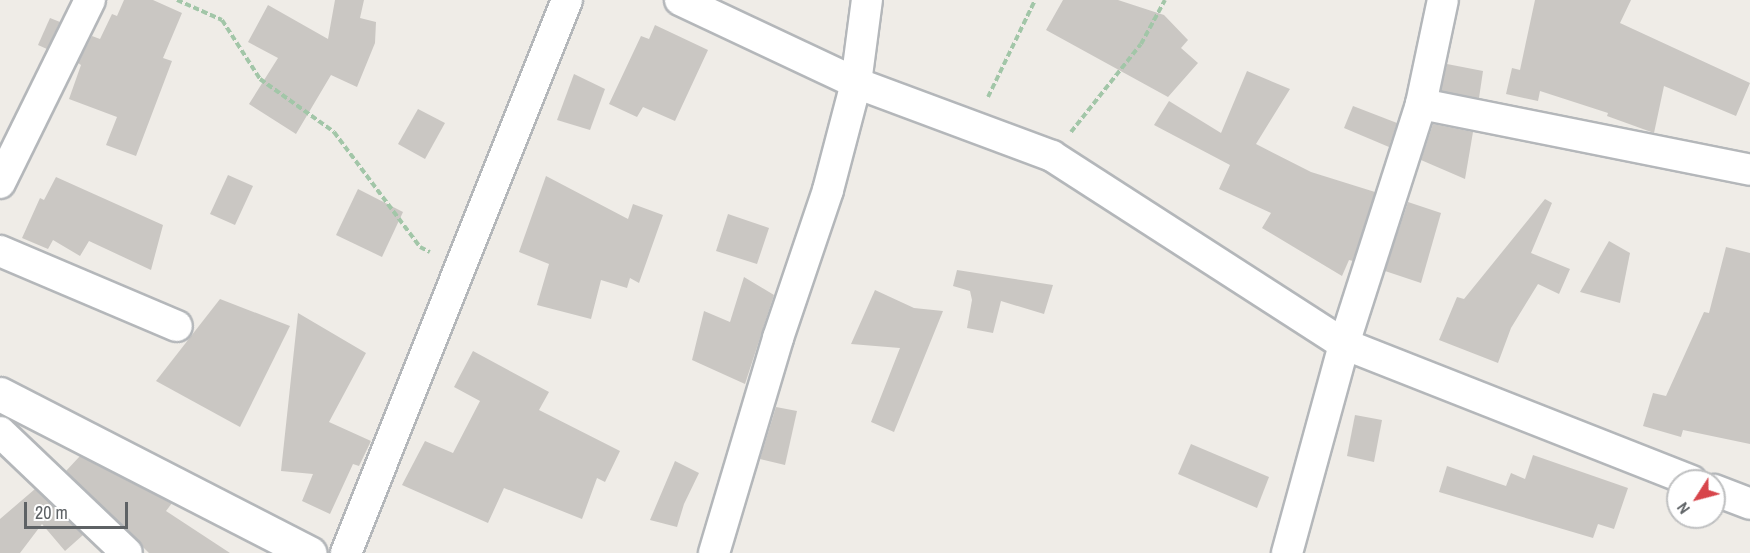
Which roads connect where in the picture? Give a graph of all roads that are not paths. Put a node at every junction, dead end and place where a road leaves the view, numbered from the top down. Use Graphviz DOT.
graph roads {
  1 [pos="90,0"];
  2 [pos="567,0"];
  3 [pos="680,0"];
  4 [pos="867,0"];
  5 [pos="1443,0"];
  6 [pos="856,83"];
  7 [pos="1421,104"];
  8 [pos="1750,170"];
  9 [pos="0,183"];
  10 [pos="0,252"];
  11 [pos="177,326"];
  12 [pos="1344,344"];
  13 [pos="0,394"];
  14 [pos="0,432"];
  15 [pos="1666,471"];
  16 [pos="1726,495"];
  17 [pos="1750,504"];
  18 [pos="128,553"];
  19 [pos="310,553"];
  20 [pos="346,553"];
  21 [pos="714,553"];
  22 [pos="1287,553"];
  1 -- 9 [label="street"];
  2 -- 20 [label="street"];
  3 -- 6 [label="street"];
  4 -- 6 [label="street"];
  5 -- 7 [label="street"];
  6 -- 12 [label="street"];
  6 -- 21 [label="street"];
  7 -- 8 [label="street"];
  7 -- 12 [label="street"];
  10 -- 11 [label="street"];
  12 -- 15 [label="street"];
  12 -- 22 [label="street"];
  13 -- 19 [label="street"];
  14 -- 18 [label="street"];
  16 -- 17 [label="street"];
}
